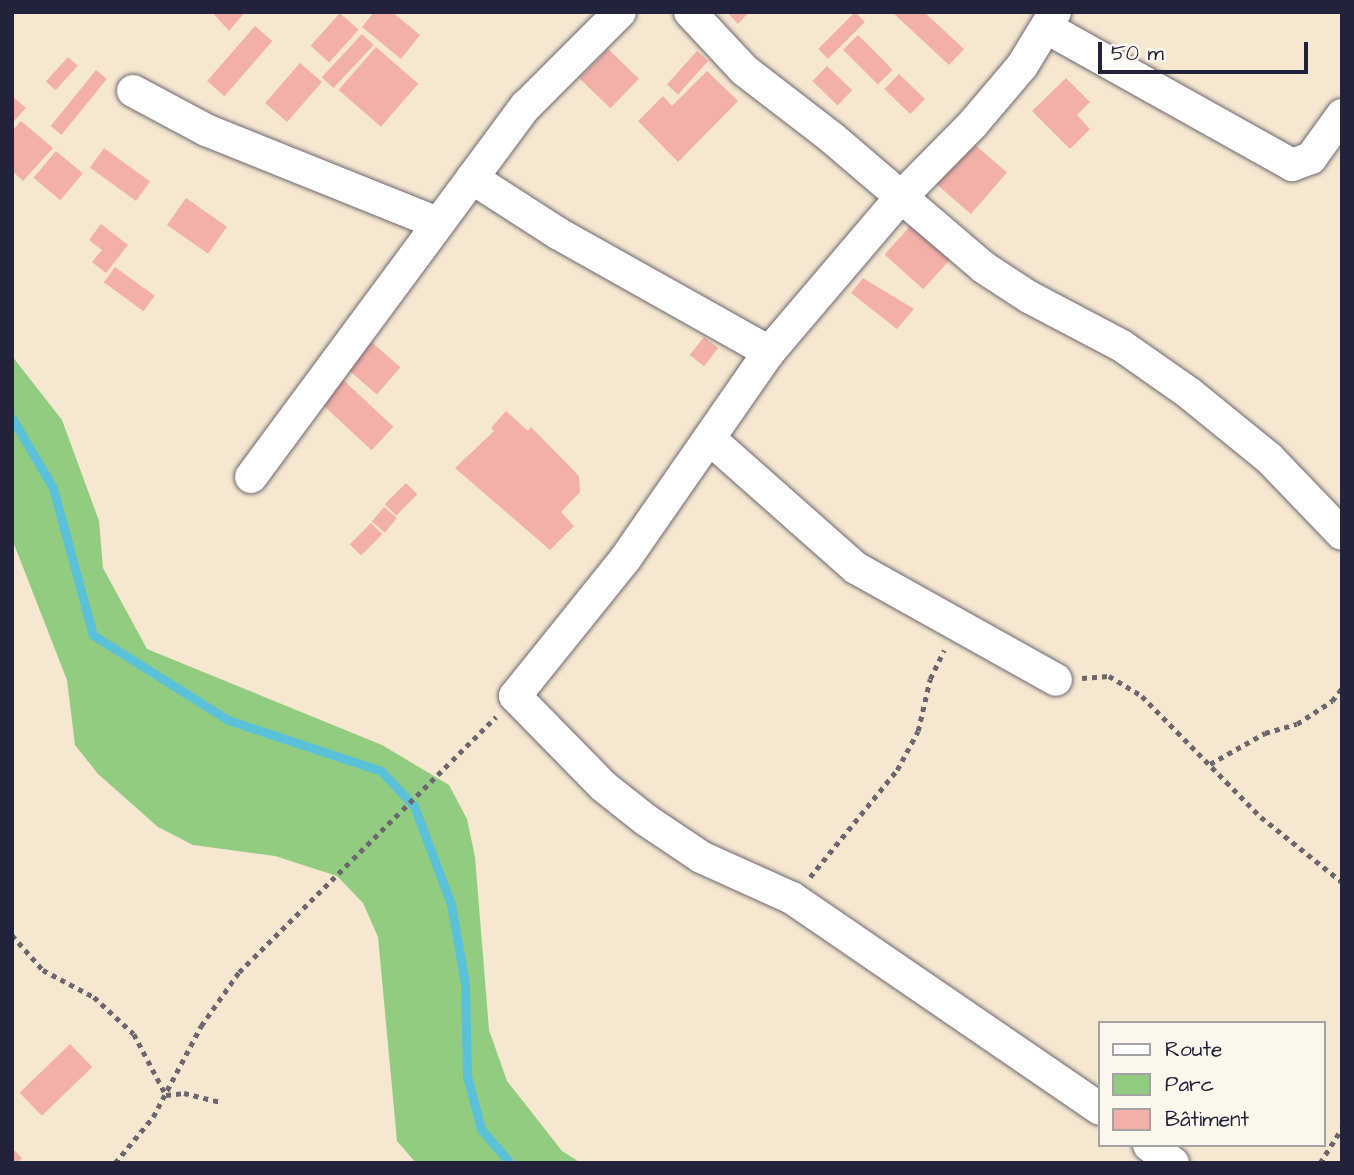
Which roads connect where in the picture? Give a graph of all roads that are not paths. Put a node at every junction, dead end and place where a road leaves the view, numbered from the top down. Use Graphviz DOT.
graph roads {
  1 [pos="621,12"];
  2 [pos="690,12"];
  3 [pos="1051,20"];
  4 [pos="133,91"];
  5 [pos="1342,115"];
  6 [pos="472,178"];
  7 [pos="901,197"];
  8 [pos="437,223"];
  9 [pos="769,352"];
  10 [pos="710,439"];
  11 [pos="251,477"];
  12 [pos="1342,534"];
  13 [pos="1056,680"];
  14 [pos="1098,1108"];
  15 [pos="1152,1147"];
  16 [pos="1173,1163"];
  1 -- 6 [label="street"];
  2 -- 7 [label="street"];
  3 -- 5 [label="street"];
  3 -- 7 [label="street"];
  4 -- 8 [label="street"];
  6 -- 8 [label="street"];
  6 -- 9 [label="street"];
  7 -- 9 [label="street"];
  7 -- 12 [label="street"];
  8 -- 11 [label="street"];
  9 -- 10 [label="street"];
  10 -- 13 [label="street"];
  10 -- 14 [label="street"];
  15 -- 16 [label="street"];
}
